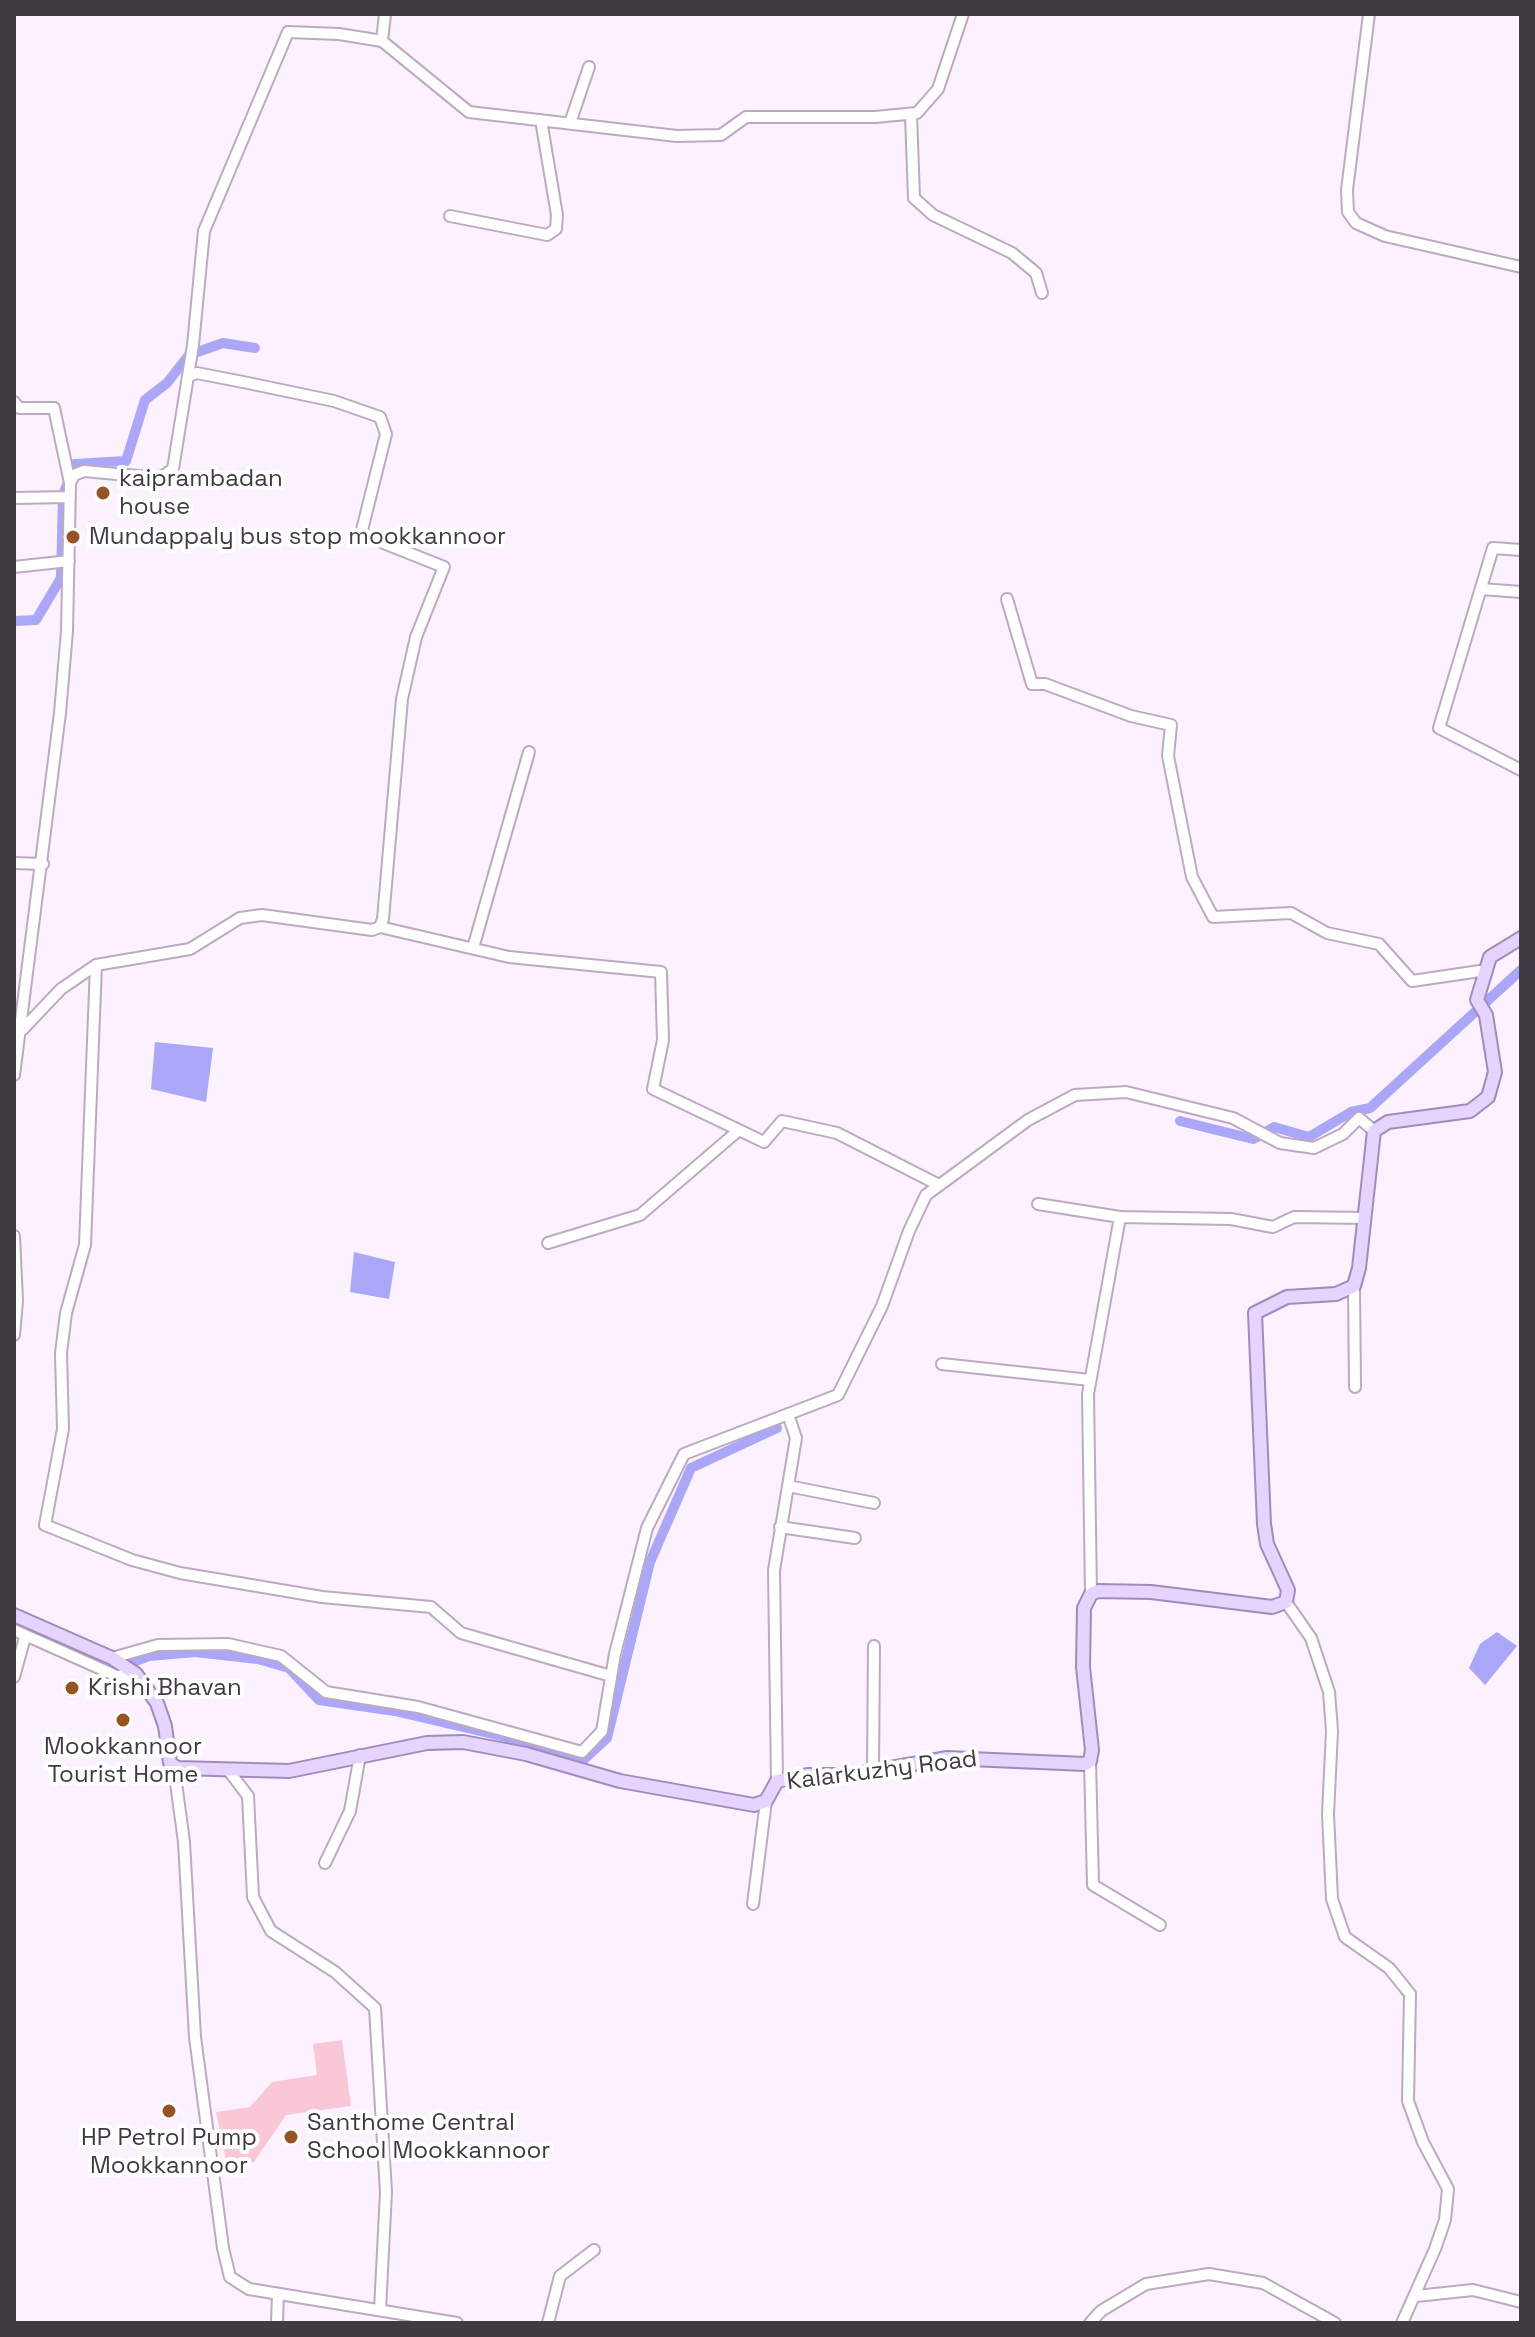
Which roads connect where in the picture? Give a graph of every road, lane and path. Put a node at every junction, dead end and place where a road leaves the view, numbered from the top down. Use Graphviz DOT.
graph roads {
  1 [pos="385,14"];
  2 [pos="963,14"];
  3 [pos="1369,14"];
  4 [pos="382,41"];
  5 [pos="589,67"];
  6 [pos="911,114"];
  7 [pos="541,120"];
  8 [pos="570,123"];
  9 [pos="450,216"];
  10 [pos="1521,267"];
  11 [pos="1042,293"];
  12 [pos="190,371"];
  13 [pos="14,402"];
  14 [pos="70,483"];
  15 [pos="70,497"];
  16 [pos="14,498"];
  17 [pos="1521,550"];
  18 [pos="69,561"];
  19 [pos="14,567"];
  20 [pos="1481,589"];
  21 [pos="1521,592"];
  22 [pos="1007,599"];
  23 [pos="529,752"];
  24 [pos="1521,770"];
  25 [pos="14,863"];
  26 [pos="43,864"];
  27 [pos="380,927"];
  28 [pos="1521,938"];
  29 [pos="473,948"];
  30 [pos="96,965"];
  31 [pos="1487,970"];
  32 [pos="21,1030"];
  33 [pos="14,1075"];
  34 [pos="739,1130"];
  35 [pos="1374,1131"];
  36 [pos="939,1185"];
  37 [pos="1038,1204"];
  38 [pos="1120,1217"];
  39 [pos="1365,1218"];
  40 [pos="14,1236"];
  41 [pos="548,1243"];
  42 [pos="1354,1286"];
  43 [pos="14,1335"];
  44 [pos="942,1364"];
  45 [pos="1090,1380"];
  46 [pos="1355,1387"];
  47 [pos="788,1414"];
  48 [pos="788,1486"];
  49 [pos="874,1503"];
  50 [pos="780,1527"];
  51 [pos="855,1538"];
  52 [pos="1091,1594"];
  53 [pos="1286,1602"];
  54 [pos="14,1615"];
  55 [pos="14,1630"];
  56 [pos="25,1637"];
  57 [pos="874,1646"];
  58 [pos="124,1666"];
  59 [pos="611,1676"];
  60 [pos="14,1677"];
  61 [pos="360,1755"];
  62 [pos="1090,1761"];
  63 [pos="174,1768"];
  64 [pos="873,1770"];
  65 [pos="229,1771"];
  66 [pos="777,1781"];
  67 [pos="766,1801"];
  68 [pos="325,1863"];
  69 [pos="753,1904"];
  70 [pos="1160,1925"];
  71 [pos="594,2250"];
  72 [pos="278,2294"];
  73 [pos="1416,2296"];
  74 [pos="1521,2302"];
  75 [pos="380,2310"];
  76 [pos="277,2323"];
  77 [pos="457,2323"];
  78 [pos="548,2323"];
  79 [pos="1090,2323"];
  80 [pos="1335,2323"];
  81 [pos="1402,2323"];
  1 -- 4 [label="street"];
  2 -- 6 [label="street"];
  3 -- 10 [label="street"];
  4 -- 7 [label="street"];
  4 -- 12 [label="street"];
  5 -- 8 [label="street"];
  6 -- 8 [label="street"];
  6 -- 11 [label="street"];
  7 -- 8 [label="street"];
  7 -- 9 [label="street"];
  12 -- 14 [label="street"];
  12 -- 27 [label="street"];
  13 -- 14 [label="street"];
  14 -- 15 [label="street"];
  15 -- 16 [label="street"];
  15 -- 18 [label="street"];
  17 -- 20 [label="street"];
  18 -- 19 [label="street"];
  18 -- 26 [label="street"];
  20 -- 21 [label="street"];
  20 -- 24 [label="street"];
  22 -- 31 [label="street"];
  23 -- 29 [label="street"];
  25 -- 26 [label="street"];
  26 -- 32 [label="street"];
  27 -- 29 [label="street"];
  27 -- 30 [label="street"];
  28 -- 31 [label="main road"];
  29 -- 34 [label="street"];
  30 -- 32 [label="street"];
  30 -- 59 [label="street"];
  31 -- 35 [label="main road"];
  32 -- 33 [label="street"];
  34 -- 36 [label="street"];
  34 -- 41 [label="street"];
  35 -- 36 [label="street"];
  35 -- 39 [label="main road"];
  36 -- 47 [label="street"];
  37 -- 38 [label="street"];
  38 -- 39 [label="street"];
  38 -- 45 [label="street"];
  39 -- 42 [label="main road"];
  40 -- 43 [label="street"];
  42 -- 46 [label="street"];
  42 -- 53 [label="main road"];
  44 -- 45 [label="street"];
  45 -- 52 [label="street"];
  47 -- 48 [label="street"];
  47 -- 59 [label="street"];
  48 -- 49 [label="street"];
  48 -- 50 [label="street"];
  50 -- 51 [label="street"];
  50 -- 66 [label="street"];
  52 -- 53 [label="main road"];
  52 -- 62 [label="main road"];
  53 -- 73 [label="street"];
  54 -- 58 [label="main road"];
  55 -- 56 [label="street"];
  56 -- 58 [label="street"];
  56 -- 60 [label="street"];
  57 -- 64 [label="street"];
  58 -- 59 [label="street"];
  58 -- 63 [label="main road"];
  61 -- 65 [label="main road, Kalarkuzhy Road"];
  61 -- 67 [label="main road, Kalarkuzhy Road"];
  61 -- 68 [label="street"];
  62 -- 64 [label="main road, Kalarkuzhy Road"];
  62 -- 70 [label="street"];
  63 -- 65 [label="main road, Kalarkuzhy Road"];
  63 -- 72 [label="street"];
  64 -- 66 [label="main road, Kalarkuzhy Road"];
  65 -- 75 [label="street"];
  66 -- 67 [label="main road, Kalarkuzhy Road"];
  67 -- 69 [label="street"];
  71 -- 78 [label="street"];
  72 -- 75 [label="street"];
  72 -- 76 [label="street"];
  73 -- 74 [label="street"];
  73 -- 81 [label="street"];
  75 -- 77 [label="street"];
  79 -- 80 [label="street"];
}
